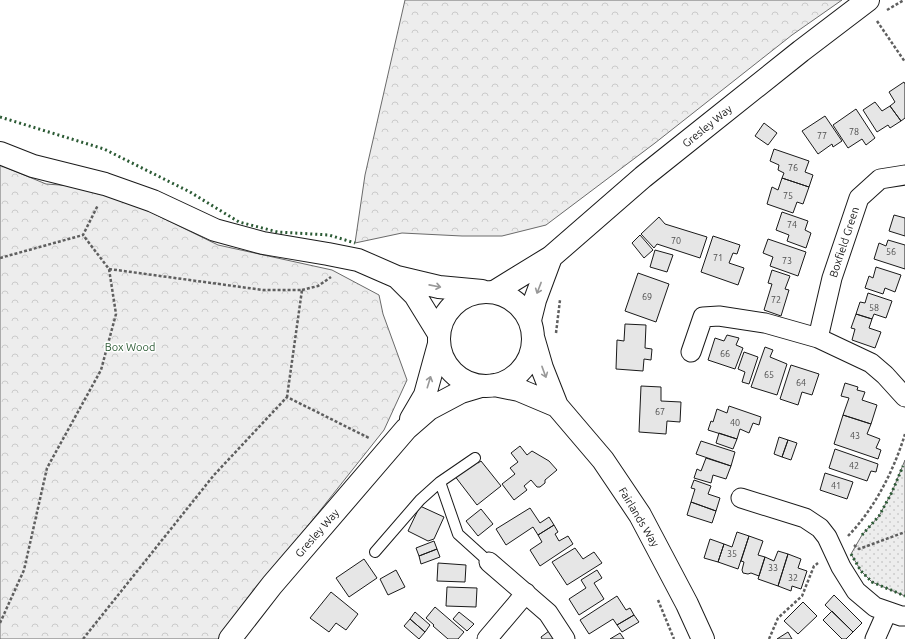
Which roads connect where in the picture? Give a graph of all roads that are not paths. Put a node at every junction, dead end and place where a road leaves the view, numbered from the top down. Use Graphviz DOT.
graph roads {
  1 [pos="869,6"];
  2 [pos="0,153"];
  3 [pos="905,175"];
  4 [pos="551,257"];
  5 [pos="397,277"];
  6 [pos="488,291"];
  7 [pos="532,329"];
  8 [pos="818,338"];
  9 [pos="439,339"];
  10 [pos="691,352"];
  11 [pos="487,385"];
  12 [pos="905,397"];
  13 [pos="557,406"];
  14 [pos="406,429"];
  15 [pos="475,458"];
  16 [pos="440,482"];
  17 [pos="742,498"];
  18 [pos="375,552"];
  19 [pos="489,562"];
  20 [pos="526,593"];
  21 [pos="887,612"];
  22 [pos="905,616"];
  23 [pos="230,639"];
  24 [pos="487,639"];
  25 [pos="565,639"];
  26 [pos="702,639"];
  27 [pos="875,639"];
  1 -- 4 [label="main road, Gresley Way"];
  2 -- 5 [label="main road"];
  3 -- 8 [label="street, Boxfield Green"];
  4 -- 6 [label="main road, Gresley Way"];
  4 -- 7 [label="main road, Gresley Way, one-way"];
  5 -- 6 [label="main road, one-way"];
  5 -- 9 [label="main road"];
  6 -- 7 [label="main road"];
  6 -- 9 [label="main road"];
  7 -- 11 [label="main road"];
  7 -- 13 [label="main road, Fairlands Way, one-way"];
  8 -- 10 [label="street"];
  8 -- 12 [label="street"];
  9 -- 11 [label="main road"];
  14 -- 9 [label="main road, Gresley Way, one-way"];
  11 -- 13 [label="main road, Fairlands Way"];
  11 -- 14 [label="main road, Gresley Way"];
  13 -- 26 [label="main road, Fairlands Way"];
  14 -- 23 [label="main road, Gresley Way"];
  15 -- 16 [label="lane"];
  16 -- 18 [label="lane"];
  16 -- 19 [label="lane"];
  17 -- 21 [label="street"];
  19 -- 20 [label="street"];
  20 -- 24 [label="street"];
  20 -- 25 [label="street"];
  21 -- 22 [label="street"];
  21 -- 27 [label="street"];
}
